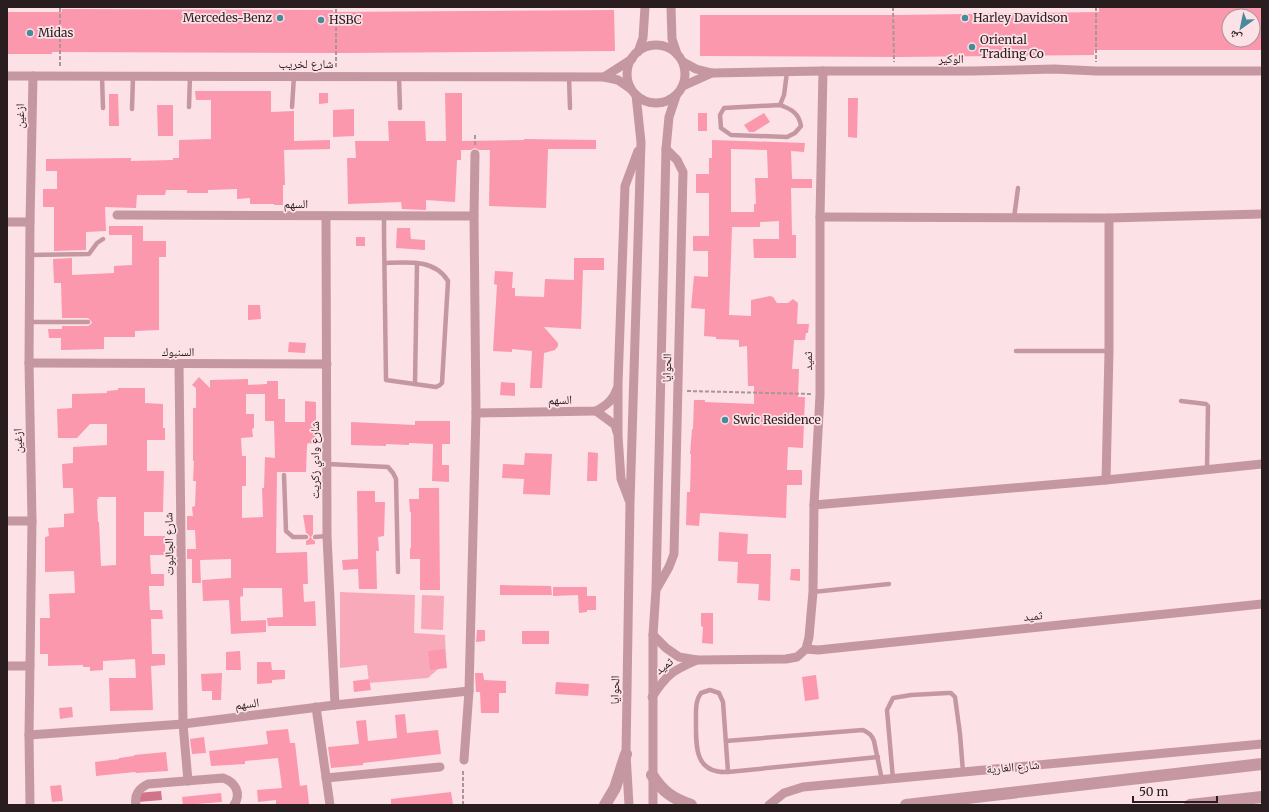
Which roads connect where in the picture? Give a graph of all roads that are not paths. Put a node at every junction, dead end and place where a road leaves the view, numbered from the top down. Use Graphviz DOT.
graph roads {
  1 [pos="645,7"];
  2 [pos="671,7"];
  3 [pos="638,52"];
  4 [pos="680,58"];
  5 [pos="632,59"];
  6 [pos="823,71"];
  7 [pos="1262,71"];
  8 [pos="786,72"];
  9 [pos="712,73"];
  10 [pos="7,76"];
  11 [pos="33,76"];
  12 [pos="102,76"];
  13 [pos="133,76"];
  14 [pos="190,76"];
  15 [pos="294,76"];
  16 [pos="569,76"];
  17 [pos="399,77"];
  18 [pos="604,77"];
  19 [pos="683,86"];
  20 [pos="634,92"];
  21 [pos="676,96"];
  22 [pos="780,105"];
  23 [pos="292,107"];
  24 [pos="103,108"];
  25 [pos="189,108"];
  26 [pos="400,108"];
  27 [pos="570,108"];
  28 [pos="132,109"];
  29 [pos="641,142"];
  30 [pos="666,149"];
  31 [pos="475,154"];
  32 [pos="1018,188"];
  33 [pos="1262,214"];
  34 [pos="117,215"];
  35 [pos="326,216"];
  36 [pos="384,216"];
  37 [pos="474,216"];
  38 [pos="820,218"];
  39 [pos="1109,218"];
  40 [pos="1014,219"];
  41 [pos="7,222"];
  42 [pos="30,222"];
  43 [pos="103,239"];
  44 [pos="30,255"];
  45 [pos="385,263"];
  46 [pos="417,263"];
  47 [pos="30,322"];
  48 [pos="88,322"];
  49 [pos="1016,351"];
  50 [pos="1109,351"];
  51 [pos="29,363"];
  52 [pos="179,364"];
  53 [pos="327,364"];
  54 [pos="415,384"];
  55 [pos="618,384"];
  56 [pos="1181,401"];
  57 [pos="596,412"];
  58 [pos="476,413"];
  59 [pos="618,436"];
  60 [pos="327,464"];
  61 [pos="1262,464"];
  62 [pos="1206,469"];
  63 [pos="284,475"];
  64 [pos="1106,480"];
  65 [pos="630,503"];
  66 [pos="814,504"];
  67 [pos="7,521"];
  68 [pos="32,521"];
  69 [pos="327,536"];
  70 [pos="306,537"];
  71 [pos="315,537"];
  72 [pos="398,572"];
  73 [pos="889,584"];
  74 [pos="656,589"];
  75 [pos="813,592"];
  76 [pos="1262,604"];
  77 [pos="653,636"];
  78 [pos="806,649"];
  79 [pos="697,660"];
  80 [pos="7,666"];
  81 [pos="30,666"];
  82 [pos="468,691"];
  83 [pos="652,697"];
  84 [pos="335,705"];
  85 [pos="316,707"];
  86 [pos="183,724"];
  87 [pos="29,735"];
  88 [pos="726,741"];
  89 [pos="1262,744"];
  90 [pos="626,754"];
  91 [pos="878,757"];
  92 [pos="464,760"];
  93 [pos="1262,764"];
  94 [pos="440,767"];
  95 [pos="728,772"];
  96 [pos="963,772"];
  97 [pos="652,775"];
  98 [pos="326,778"];
  99 [pos="893,779"];
  100 [pos="882,780"];
  101 [pos="188,781"];
  102 [pos="1262,796"];
  103 [pos="30,805"];
  104 [pos="136,805"];
  105 [pos="234,805"];
  106 [pos="330,805"];
  107 [pos="605,805"];
  108 [pos="629,805"];
  109 [pos="652,805"];
  110 [pos="691,805"];
  111 [pos="769,805"];
  112 [pos="906,805"];
  113 [pos="1190,805"];
  1 -- 3 [label="street"];
  2 -- 4 [label="street"];
  3 -- 4 [label="street"];
  3 -- 5 [label="street"];
  4 -- 9 [label="street, الوكير"];
  4 -- 19 [label="street"];
  5 -- 18 [label="street"];
  5 -- 20 [label="street"];
  6 -- 7 [label="street, الوكير"];
  6 -- 8 [label="street, الوكير"];
  6 -- 38 [label="street, ثميد"];
  8 -- 9 [label="street, الوكير"];
  8 -- 22 [label="lane"];
  9 -- 19 [label="street, الوكير"];
  10 -- 11 [label="street, شارع لخريب"];
  11 -- 12 [label="street, شارع لخريب"];
  11 -- 42 [label="street, ازغين"];
  12 -- 13 [label="street, شارع لخريب"];
  12 -- 24 [label="lane"];
  13 -- 14 [label="street, شارع لخريب"];
  13 -- 28 [label="lane"];
  14 -- 15 [label="street, شارع لخريب"];
  14 -- 25 [label="lane"];
  15 -- 17 [label="street, شارع لخريب"];
  15 -- 23 [label="lane"];
  16 -- 17 [label="street, شارع لخريب"];
  16 -- 18 [label="street, شارع لخريب"];
  16 -- 27 [label="lane"];
  17 -- 26 [label="lane"];
  18 -- 20 [label="street, شارع لخريب"];
  19 -- 21 [label="street"];
  20 -- 21 [label="street"];
  20 -- 29 [label="street, الحوايا"];
  21 -- 30 [label="street, الحوايا"];
  22 -- 22 [label="lane"];
  29 -- 55 [label="street, الحوايا"];
  29 -- 65 [label="street, الحوايا"];
  30 -- 74 [label="street, الحوايا"];
  30 -- 74 [label="street, الحوايا"];
  31 -- 37 [label="street"];
  32 -- 40 [label="lane"];
  33 -- 39 [label="street"];
  34 -- 35 [label="street, السهم"];
  35 -- 36 [label="street, السهم"];
  35 -- 53 [label="street, شارع وادي زكريت"];
  36 -- 37 [label="street, السهم"];
  36 -- 45 [label="lane"];
  37 -- 58 [label="street"];
  38 -- 40 [label="street"];
  38 -- 66 [label="street, ثميد"];
  39 -- 40 [label="street"];
  39 -- 50 [label="street"];
  41 -- 42 [label="street"];
  42 -- 44 [label="street, ازغين"];
  43 -- 44 [label="lane"];
  44 -- 47 [label="street, ازغين"];
  45 -- 46 [label="lane"];
  45 -- 54 [label="lane"];
  46 -- 54 [label="lane"];
  46 -- 54 [label="lane"];
  47 -- 48 [label="lane"];
  47 -- 51 [label="street, ازغين"];
  49 -- 50 [label="lane"];
  50 -- 64 [label="street"];
  51 -- 52 [label="street, السنبوك"];
  51 -- 68 [label="street, ازغين"];
  52 -- 53 [label="street, السنبوك"];
  52 -- 86 [label="street, شارع الجالبوت"];
  53 -- 60 [label="street, شارع وادي زكريت"];
  55 -- 57 [label="street"];
  55 -- 59 [label="street, الحوايا"];
  56 -- 62 [label="lane"];
  57 -- 58 [label="street, السهم"];
  57 -- 59 [label="street"];
  58 -- 82 [label="street"];
  59 -- 65 [label="street, الحوايا"];
  60 -- 69 [label="street, شارع وادي زكريت"];
  60 -- 72 [label="lane"];
  61 -- 62 [label="street"];
  62 -- 64 [label="street"];
  63 -- 70 [label="lane"];
  64 -- 66 [label="street"];
  65 -- 90 [label="street, الحوايا"];
  66 -- 75 [label="street, ثميد"];
  67 -- 68 [label="street"];
  68 -- 81 [label="street, ازغين"];
  69 -- 71 [label="lane"];
  69 -- 84 [label="street, شارع وادي زكريت"];
  73 -- 75 [label="lane"];
  74 -- 77 [label="street, الحوايا"];
  75 -- 78 [label="street, ثميد"];
  76 -- 78 [label="street, ثميد"];
  77 -- 79 [label="street, ثميد"];
  77 -- 83 [label="street, الحوايا"];
  78 -- 79 [label="street, ثميد"];
  79 -- 83 [label="street, ثميد"];
  80 -- 81 [label="street"];
  81 -- 87 [label="street, ازغين"];
  82 -- 84 [label="street, السهم"];
  82 -- 92 [label="street"];
  83 -- 97 [label="street, الحوايا"];
  84 -- 85 [label="street, السهم"];
  85 -- 86 [label="street, السهم"];
  85 -- 98 [label="street"];
  86 -- 87 [label="street, السهم"];
  86 -- 101 [label="street, شارع الجالبوت"];
  87 -- 103 [label="street, ازغين"];
  88 -- 91 [label="lane"];
  88 -- 95 [label="lane"];
  88 -- 95 [label="lane"];
  89 -- 96 [label="street, شارع الغارية"];
  90 -- 107 [label="street"];
  90 -- 108 [label="street, الحوايا"];
  91 -- 95 [label="lane"];
  91 -- 100 [label="lane"];
  93 -- 112 [label="street, شارع الغارية"];
  94 -- 98 [label="street"];
  96 -- 99 [label="street, شارع الغارية"];
  96 -- 99 [label="lane"];
  97 -- 109 [label="street, الحوايا"];
  97 -- 110 [label="street"];
  98 -- 106 [label="street"];
  99 -- 100 [label="street, شارع الغارية"];
  100 -- 111 [label="street, شارع الغارية"];
  101 -- 104 [label="street"];
  101 -- 105 [label="street"];
  102 -- 113 [label="street"];
}
